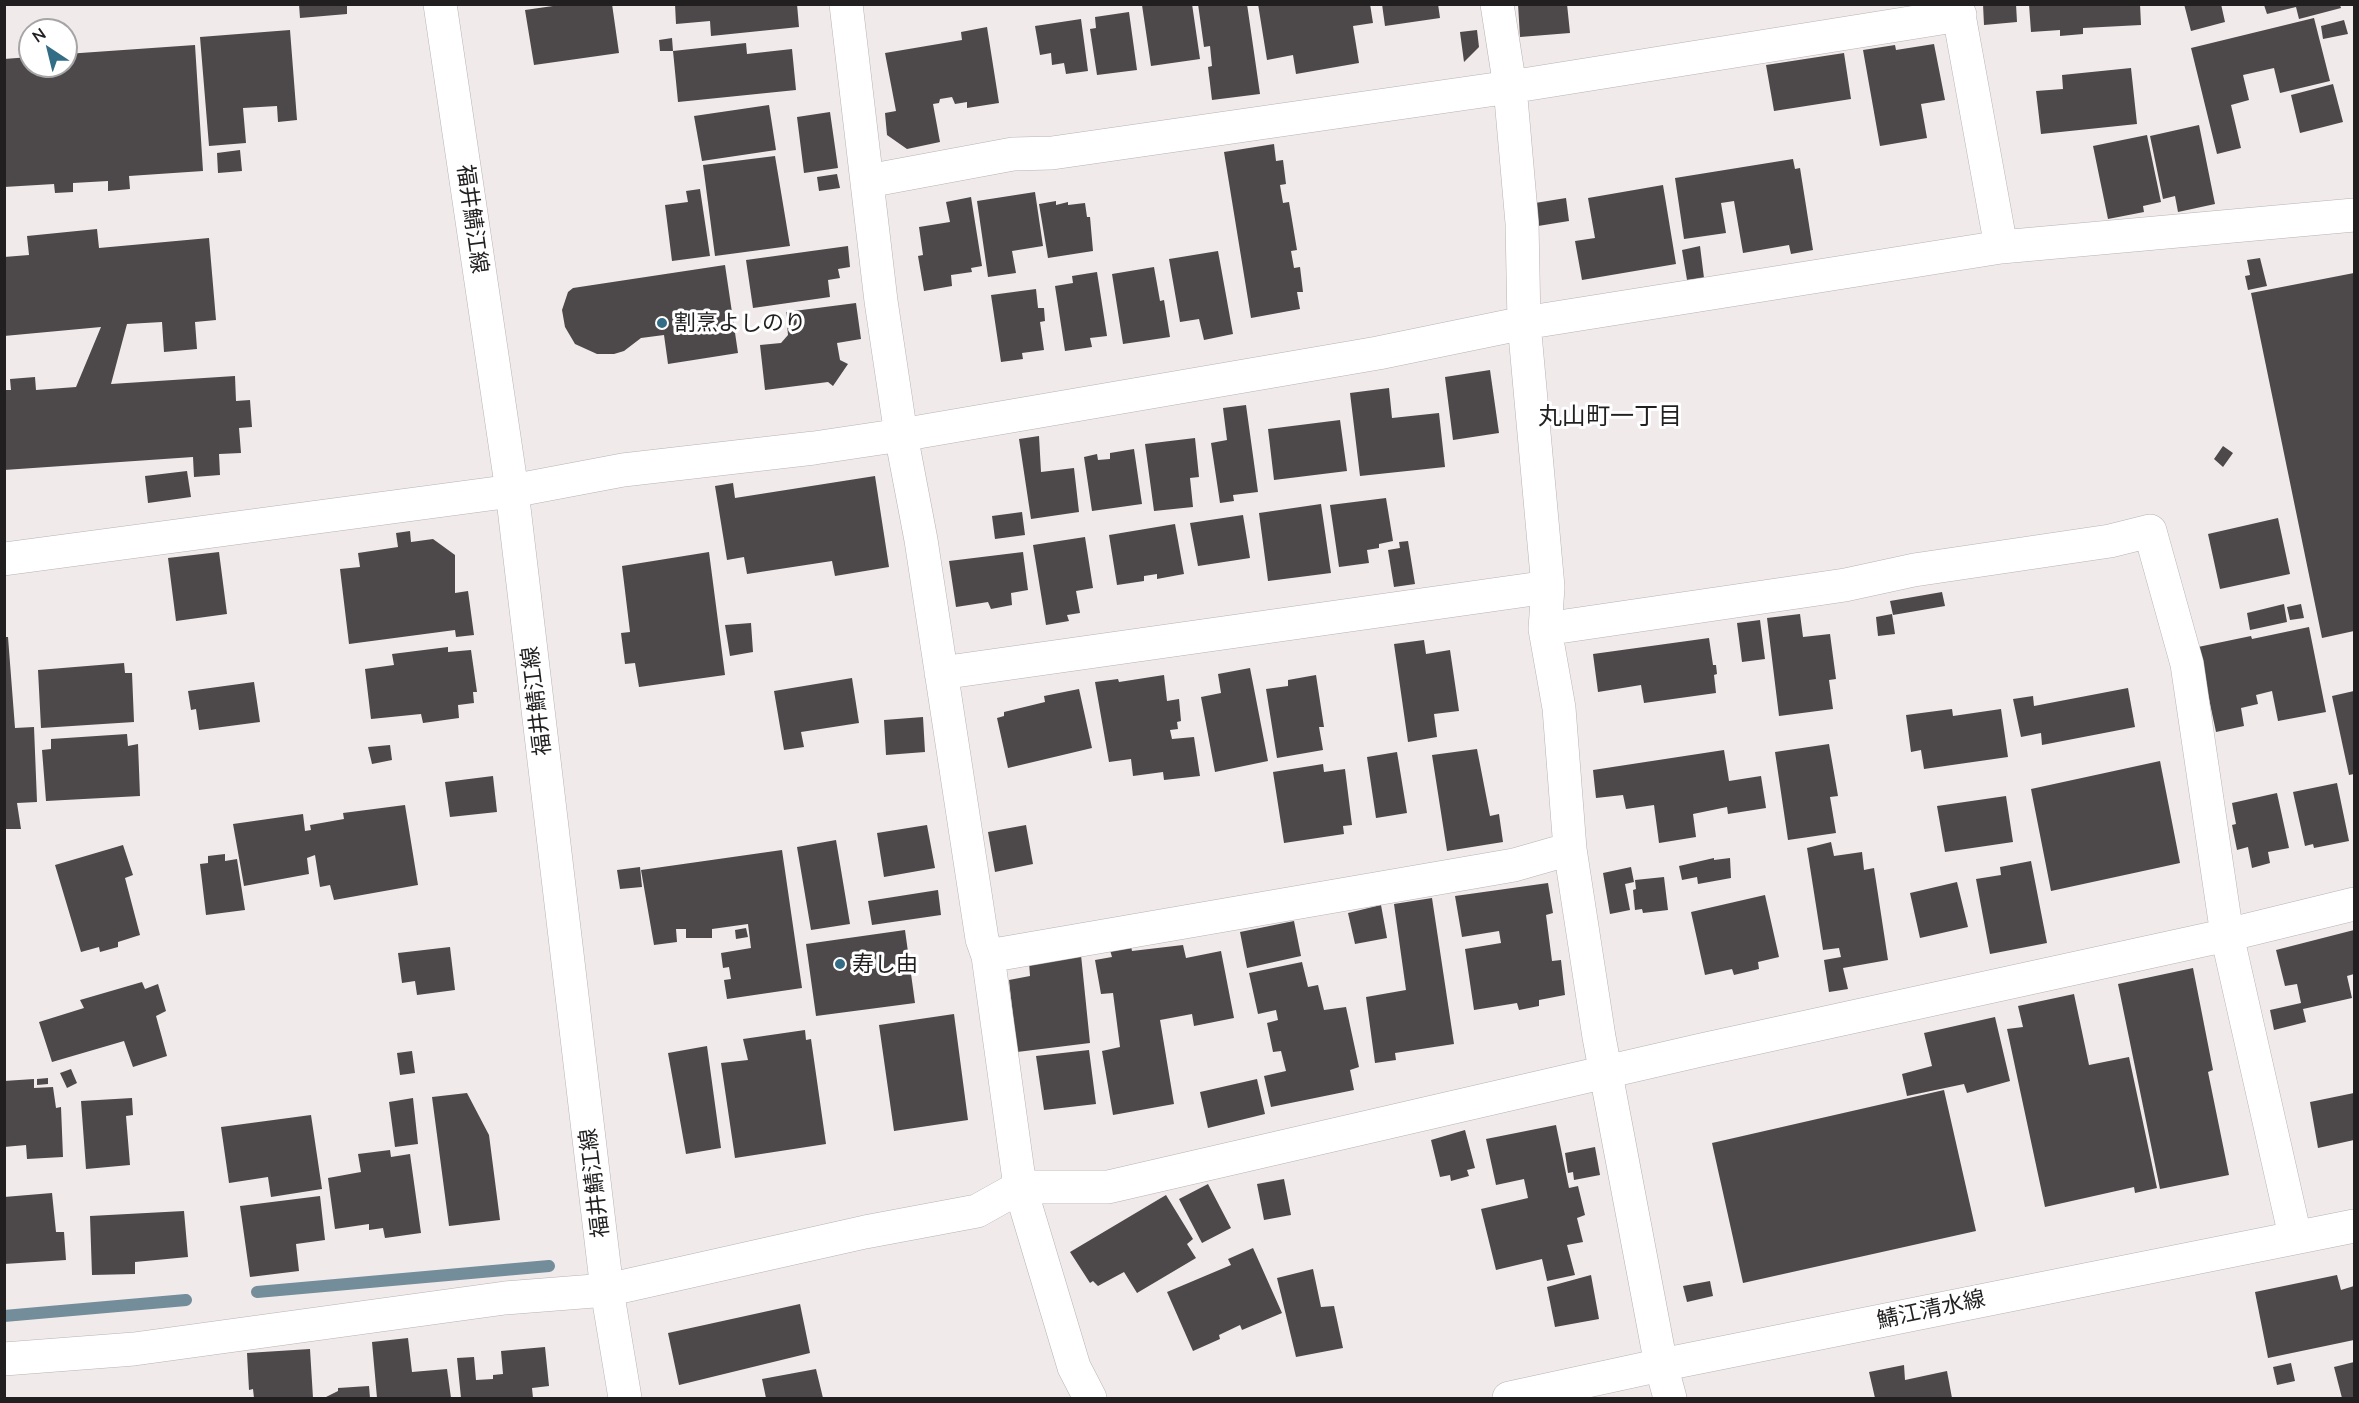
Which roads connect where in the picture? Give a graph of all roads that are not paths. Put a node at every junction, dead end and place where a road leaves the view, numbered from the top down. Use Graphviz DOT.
graph roads {
  1 [pos="440,4"];
  2 [pos="846,4"];
  3 [pos="1497,4"];
  4 [pos="1959,10"];
  5 [pos="1510,87"];
  6 [pos="868,181"];
  7 [pos="2355,215"];
  8 [pos="2001,247"];
  9 [pos="1524,323"];
  10 [pos="901,435"];
  11 [pos="512,491"];
  12 [pos="4,559"];
  13 [pos="1548,587"];
  14 [pos="1545,629"];
  15 [pos="941,673"];
  16 [pos="1570,849"];
  17 [pos="2355,904"];
  18 [pos="2227,934"];
  19 [pos="988,956"];
  20 [pos="1606,1074"];
  21 [pos="1020,1187"];
  22 [pos="2355,1226"];
  23 [pos="2295,1236"];
  24 [pos="607,1290"];
  25 [pos="4,1359"];
  26 [pos="1661,1365"];
  27 [pos="625,1398"];
  28 [pos="1090,1398"];
  29 [pos="1509,1398"];
  30 [pos="1670,1398"];
  1 -- 11 [label="street, 福井鯖江線"];
  2 -- 6 [label="street"];
  3 -- 5 [label="street"];
  4 -- 5 [label="street"];
  4 -- 8 [label="street"];
  5 -- 6 [label="street"];
  5 -- 9 [label="street"];
  6 -- 10 [label="street"];
  7 -- 8 [label="street"];
  8 -- 9 [label="street"];
  9 -- 10 [label="street"];
  9 -- 13 [label="street"];
  10 -- 11 [label="street"];
  10 -- 15 [label="street"];
  11 -- 12 [label="street"];
  11 -- 24 [label="street, 福井鯖江線"];
  13 -- 14 [label="street"];
  13 -- 15 [label="street"];
  14 -- 16 [label="street"];
  14 -- 18 [label="street"];
  15 -- 19 [label="street"];
  16 -- 19 [label="street"];
  16 -- 20 [label="street"];
  17 -- 18 [label="street"];
  18 -- 20 [label="street"];
  18 -- 23 [label="street"];
  19 -- 21 [label="street"];
  20 -- 21 [label="street"];
  20 -- 26 [label="street"];
  21 -- 24 [label="street"];
  21 -- 28 [label="street"];
  22 -- 23 [label="street, 鯖江清水線"];
  23 -- 26 [label="street, 鯖江清水線"];
  24 -- 25 [label="street"];
  24 -- 27 [label="street, 福井鯖江線"];
  26 -- 29 [label="street, 鯖江清水線"];
  26 -- 30 [label="street"];
}
